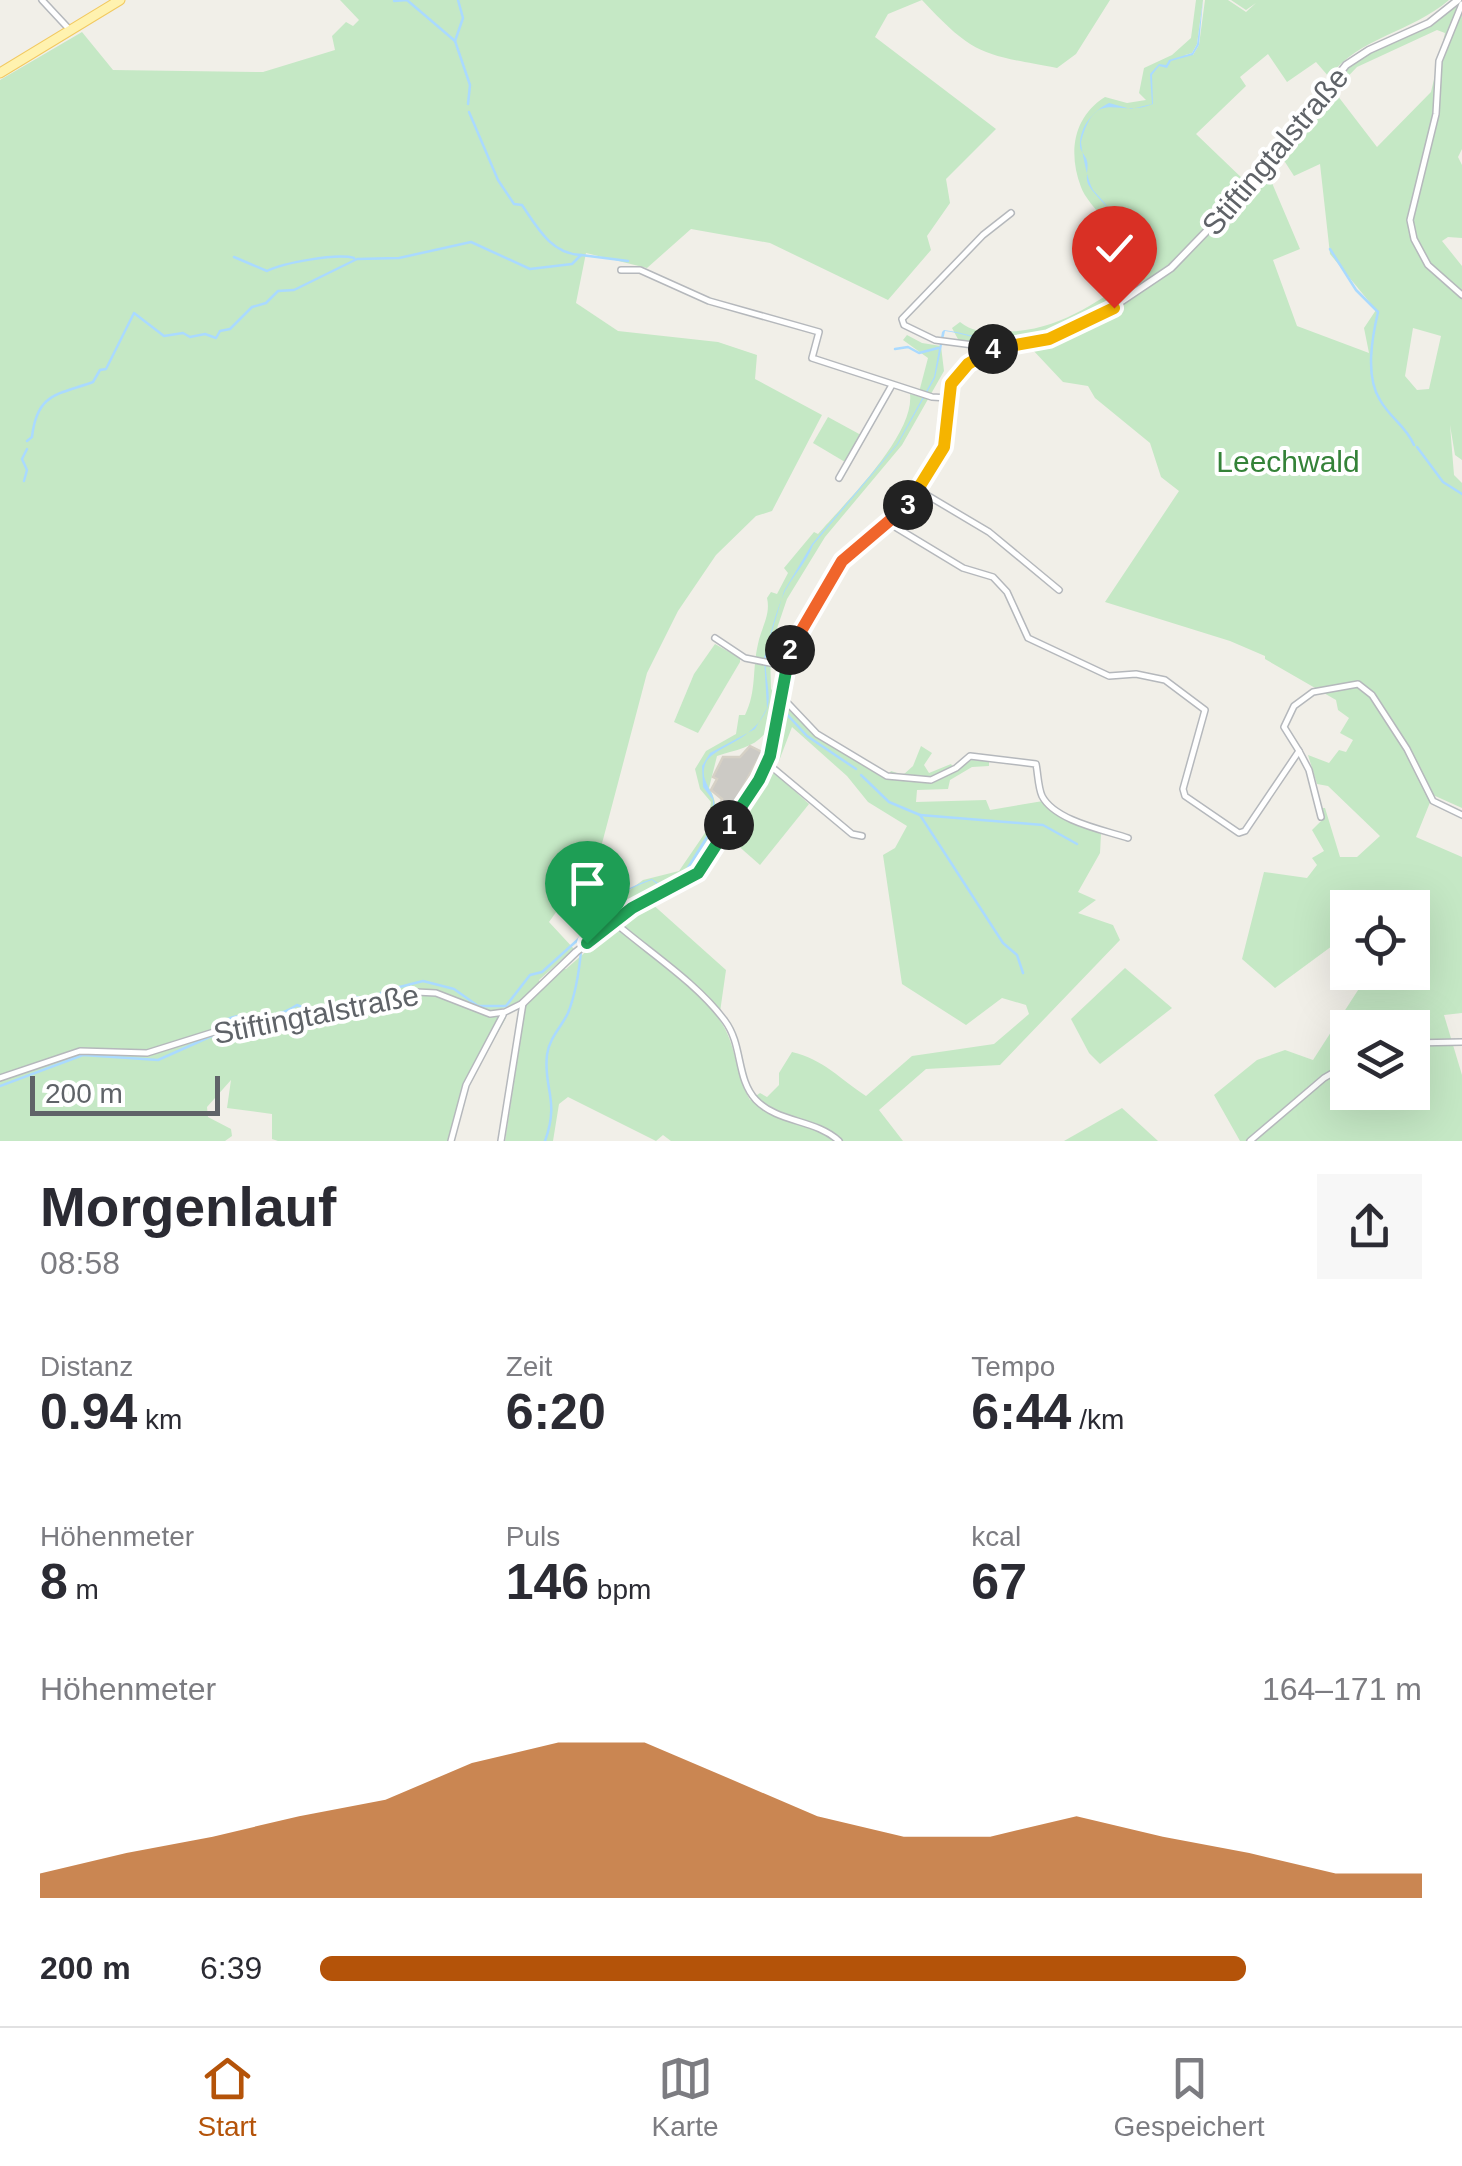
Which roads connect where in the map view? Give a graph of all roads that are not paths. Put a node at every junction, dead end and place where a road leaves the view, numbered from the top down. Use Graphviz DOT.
graph roads {
  1 [pos="42,0"];
  2 [pos="120,0"];
  3 [pos="1460,2"];
  4 [pos="70,32"];
  5 [pos="0,73"];
  6 [pos="1012,214"];
  7 [pos="621,270"];
  8 [pos="1462,295"];
  9 [pos="987,351"];
  10 [pos="892,385"];
  11 [pos="948,398"];
  12 [pos="839,478"];
  13 [pos="920,491"];
  14 [pos="888,522"];
  15 [pos="1059,590"];
  16 [pos="714,638"];
  17 [pos="785,666"];
  18 [pos="780,695"];
  19 [pos="1299,752"];
  20 [pos="767,763"];
  21 [pos="1462,815"];
  22 [pos="1321,817"];
  23 [pos="862,836"];
  24 [pos="1128,838"];
  25 [pos="614,922"];
  26 [pos="523,1003"];
  27 [pos="505,1012"];
  28 [pos="1462,1042"];
  29 [pos="1430,1043"];
  30 [pos="1330,1074"];
  31 [pos="0,1078"];
  32 [pos="452,1141"];
  33 [pos="501,1141"];
  34 [pos="839,1141"];
  35 [pos="1250,1141"];
  1 -- 4 [label="street"];
  2 -- 4 [label="main road"];
  3 -- 8 [label="street"];
  3 -- 9 [label="street, Stiftingtalstraße"];
  4 -- 5 [label="main road"];
  6 -- 9 [label="street, Stiftingtalstraße"];
  7 -- 10 [label="street"];
  9 -- 11 [label="street"];
  10 -- 11 [label="street"];
  10 -- 12 [label="street"];
  11 -- 13 [label="street"];
  13 -- 14 [label="street"];
  13 -- 15 [label="street"];
  14 -- 17 [label="street"];
  14 -- 19 [label="street"];
  16 -- 17 [label="street"];
  17 -- 18 [label="street"];
  18 -- 20 [label="street"];
  18 -- 24 [label="street"];
  19 -- 21 [label="street"];
  19 -- 22 [label="street"];
  20 -- 23 [label="street"];
  20 -- 25 [label="street"];
  25 -- 26 [label="street"];
  25 -- 34 [label="street"];
  26 -- 27 [label="street"];
  26 -- 33 [label="street"];
  27 -- 31 [label="street, Stiftingtalstraße"];
  27 -- 32 [label="street"];
  28 -- 29 [label="street"];
  30 -- 35 [label="street"];
}
